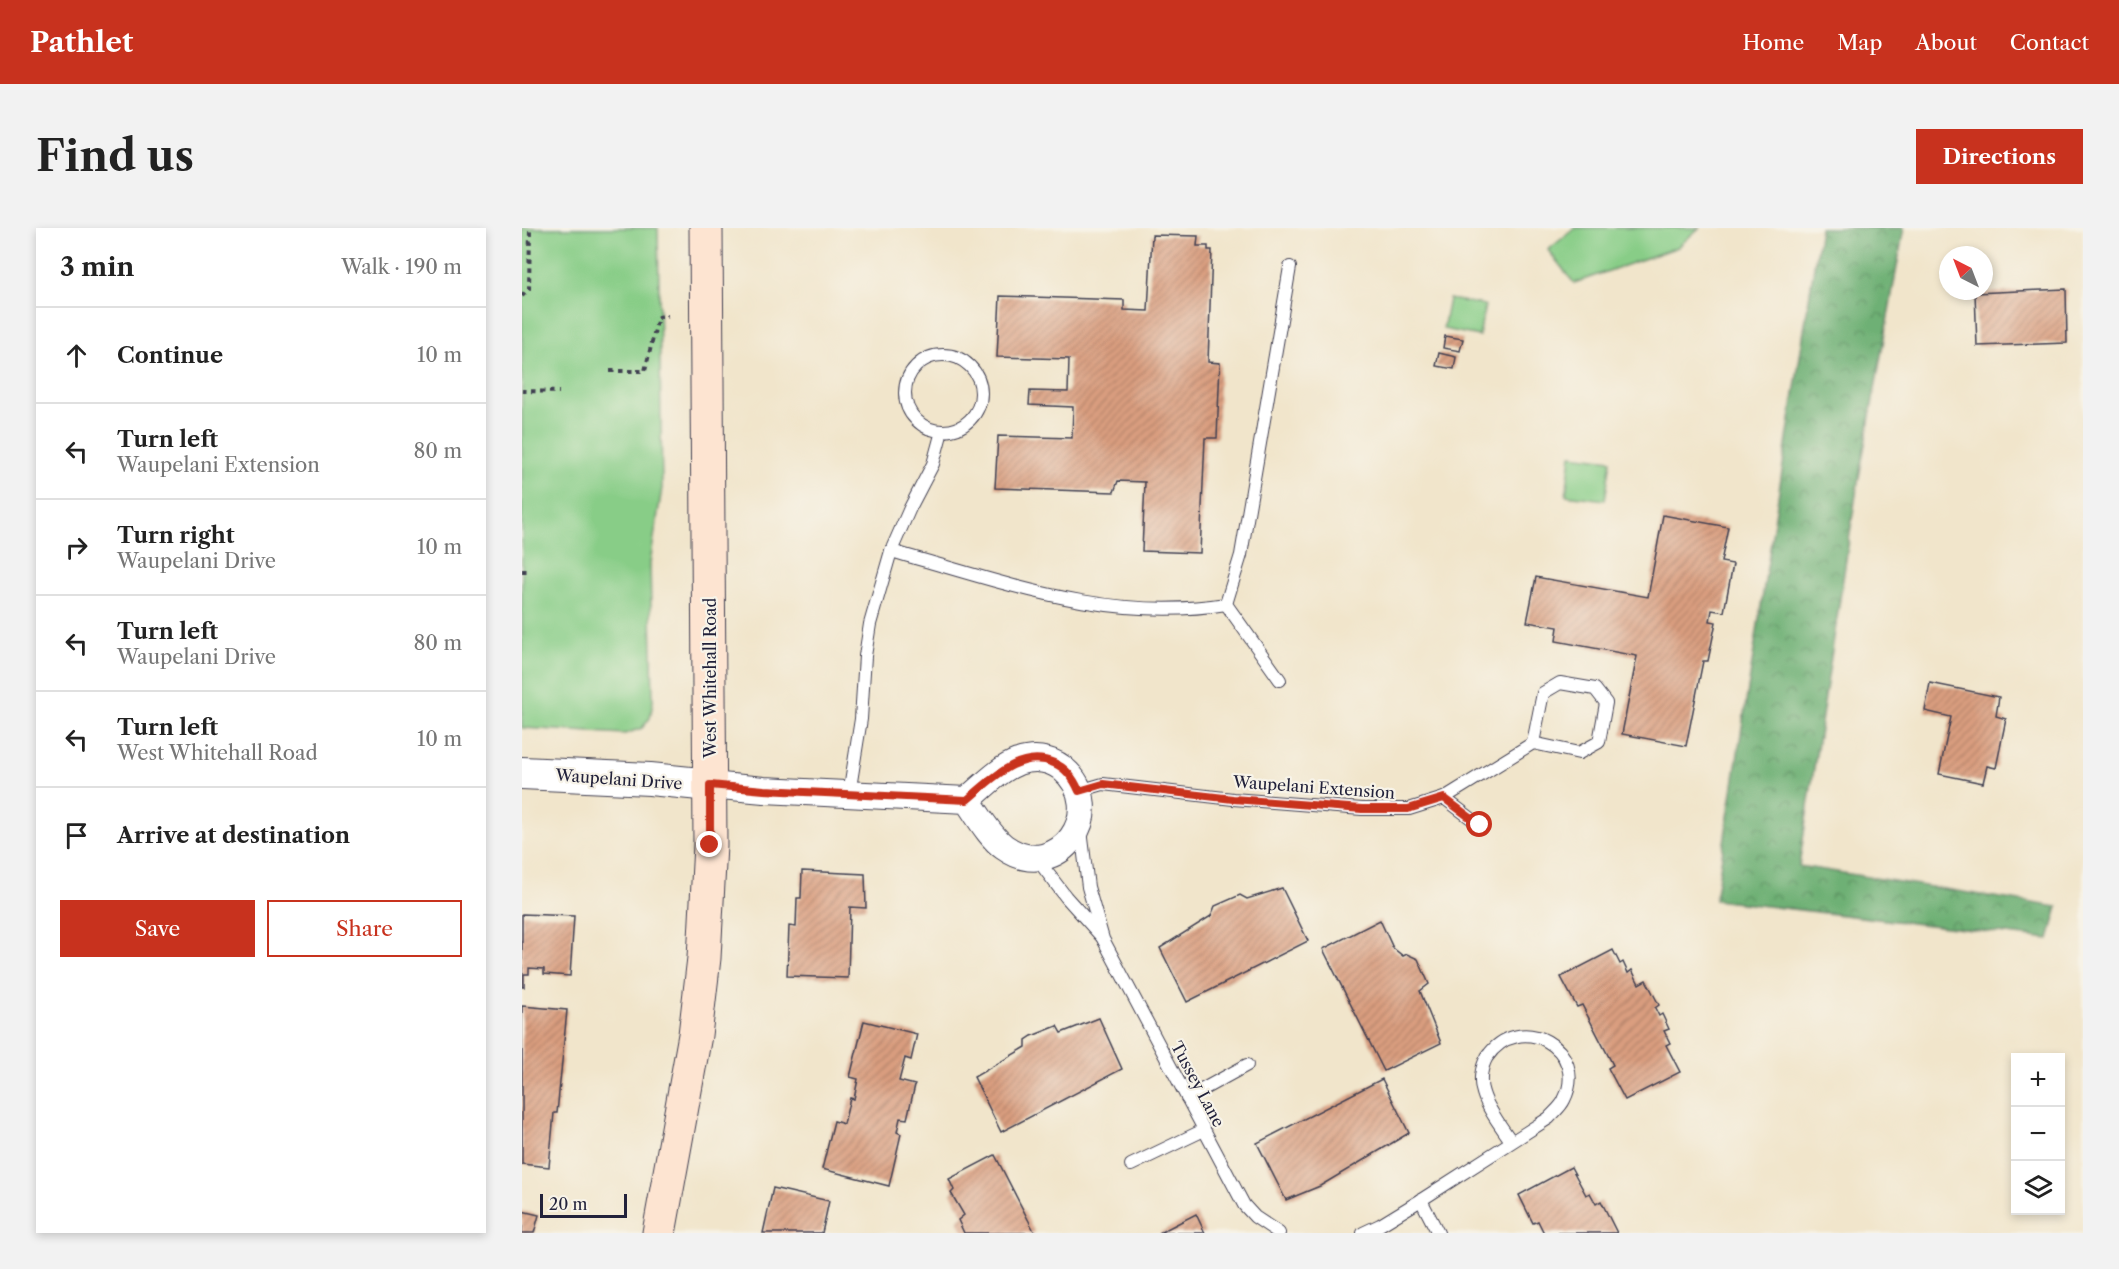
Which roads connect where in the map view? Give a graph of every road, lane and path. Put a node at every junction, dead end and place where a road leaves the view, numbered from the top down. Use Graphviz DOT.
graph roads {
  1 [pos="530,228"];
  2 [pos="706,228"];
  3 [pos="1290,267"];
  4 [pos="522,296"];
  5 [pos="668,316"];
  6 [pos="610,371"];
  7 [pos="522,391"];
  8 [pos="559,392"];
  9 [pos="942,431"];
  10 [pos="891,551"];
  11 [pos="522,571"];
  12 [pos="529,571"];
  13 [pos="1226,604"];
  14 [pos="1280,680"];
  15 [pos="1533,743"];
  16 [pos="522,773"];
  17 [pos="710,785"];
  18 [pos="1079,791"];
  19 [pos="849,794"];
  20 [pos="1444,798"];
  21 [pos="967,800"];
  22 [pos="1080,823"];
  23 [pos="1480,825"];
  24 [pos="1037,859"];
  25 [pos="1103,939"];
  26 [pos="1247,1065"];
  27 [pos="1187,1098"];
  28 [pos="1204,1130"];
  29 [pos="1511,1141"];
  30 [pos="1131,1166"];
  31 [pos="1421,1200"];
  32 [pos="659,1233"];
  33 [pos="1279,1233"];
  34 [pos="1363,1233"];
  35 [pos="1438,1233"];
  1 -- 4 [label="path"];
  2 -- 17 [label="main road, West Whitehall Road"];
  3 -- 13 [label="lane"];
  5 -- 6 [label="path"];
  7 -- 8 [label="path"];
  9 -- 9 [label="lane"];
  9 -- 10 [label="lane"];
  10 -- 13 [label="lane"];
  10 -- 19 [label="lane"];
  11 -- 12 [label="path"];
  13 -- 14 [label="lane"];
  15 -- 15 [label="lane"];
  15 -- 20 [label="lane, Waupelani Extension"];
  16 -- 17 [label="street, Waupelani Drive"];
  17 -- 19 [label="street, Waupelani Drive"];
  17 -- 32 [label="main road, West Whitehall Road"];
  18 -- 20 [label="lane, Waupelani Extension"];
  18 -- 21 [label="street"];
  18 -- 22 [label="street"];
  19 -- 21 [label="street, Waupelani Drive"];
  20 -- 23 [label="lane"];
  21 -- 24 [label="street"];
  22 -- 24 [label="street"];
  22 -- 25 [label="lane, Tussey Lane"];
  24 -- 25 [label="lane, Tussey Lane"];
  25 -- 27 [label="lane, Tussey Lane"];
  26 -- 27 [label="lane"];
  27 -- 28 [label="lane, Tussey Lane"];
  28 -- 30 [label="lane"];
  28 -- 33 [label="lane, Tussey Lane"];
  29 -- 29 [label="lane"];
  29 -- 31 [label="lane"];
  31 -- 34 [label="lane"];
  31 -- 35 [label="lane"];
}
